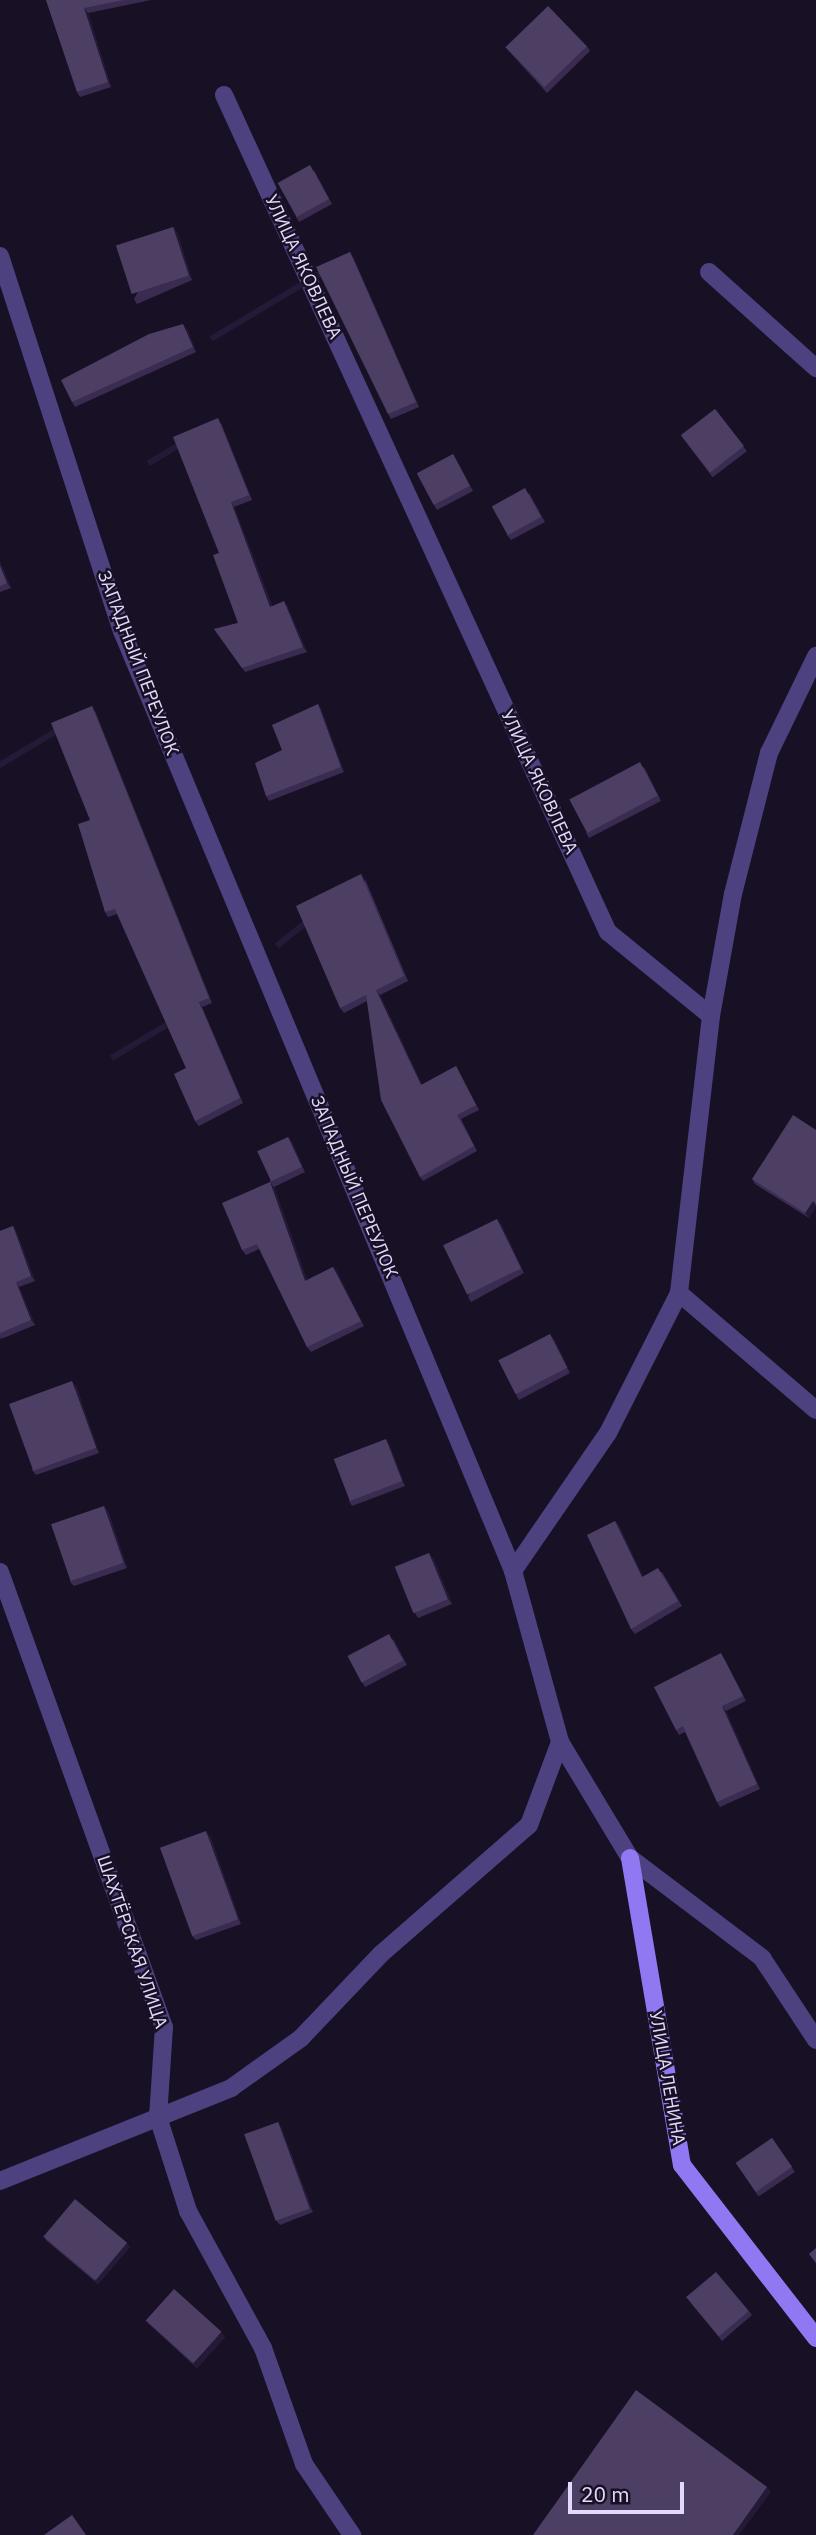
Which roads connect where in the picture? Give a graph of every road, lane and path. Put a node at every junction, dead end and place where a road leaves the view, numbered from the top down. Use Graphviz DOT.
graph roads {
  1 [pos="224,95"];
  2 [pos="0,259"];
  3 [pos="709,272"];
  4 [pos="816,368"];
  5 [pos="816,656"];
  6 [pos="711,1016"];
  7 [pos="679,1293"];
  8 [pos="816,1410"];
  9 [pos="513,1571"];
  10 [pos="0,1572"];
  11 [pos="560,1742"];
  12 [pos="630,1858"];
  13 [pos="816,2040"];
  14 [pos="158,2117"];
  15 [pos="0,2181"];
  16 [pos="816,2338"];
  17 [pos="352,2535"];
  1 -- 6 [label="street, УЛИЦА ЯКОВЛЕВА"];
  2 -- 9 [label="street, ЗАПАДНЫЙ ПЕРЕУЛОК"];
  3 -- 4 [label="street"];
  5 -- 6 [label="street"];
  6 -- 7 [label="street"];
  7 -- 8 [label="street"];
  7 -- 9 [label="street"];
  9 -- 11 [label="street, ЗАПАДНЫЙ ПЕРЕУЛОК"];
  10 -- 14 [label="street, ШАХТЁРСКАЯ УЛИЦА"];
  11 -- 12 [label="street, ЗАПАДНЫЙ ПЕРЕУЛОК"];
  11 -- 14 [label="street"];
  12 -- 13 [label="street, ЗАПАДНЫЙ ПЕРЕУЛОК"];
  12 -- 16 [label="street, УЛИЦА ЛЕНИНА"];
  14 -- 15 [label="street"];
  14 -- 17 [label="street, ШАХТЁРСКАЯ УЛИЦА"];
}
